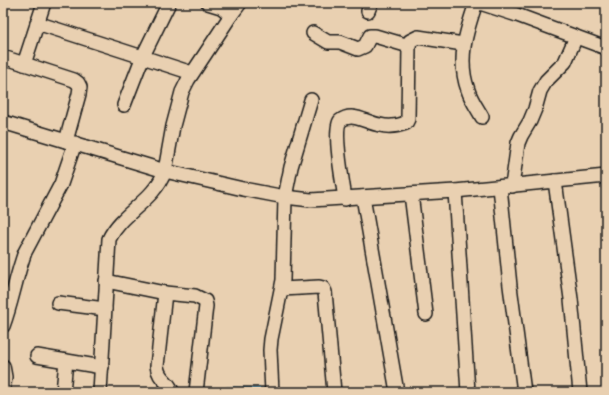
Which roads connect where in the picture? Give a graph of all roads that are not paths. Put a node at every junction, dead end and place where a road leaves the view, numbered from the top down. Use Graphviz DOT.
graph roads {
  1 [pos="44,3"];
  2 [pos="169,3"];
  3 [pos="208,3"];
  4 [pos="240,3"];
  5 [pos="476,3"];
  6 [pos="480,3"];
  7 [pos="231,15"];
  8 [pos="38,23"];
  9 [pos="313,33"];
  10 [pos="576,37"];
  11 [pos="464,44"];
  12 [pos="409,46"];
  13 [pos="606,48"];
  14 [pos="143,56"];
  15 [pos="3,57"];
  16 [pos="24,64"];
  17 [pos="192,73"];
  18 [pos="311,100"];
  19 [pos="124,105"];
  20 [pos="482,117"];
  21 [pos="3,122"];
  22 [pos="71,142"];
  23 [pos="165,171"];
  24 [pos="606,176"];
  25 [pos="556,181"];
  26 [pos="506,186"];
  27 [pos="455,191"];
  28 [pos="410,194"];
  29 [pos="285,197"];
  30 [pos="363,198"];
  31 [pos="345,199"];
  32 [pos="106,281"];
  33 [pos="282,289"];
  34 [pos="165,293"];
  35 [pos="7,302"];
  36 [pos="58,303"];
  37 [pos="105,309"];
  38 [pos="426,314"];
  39 [pos="3,326"];
  40 [pos="37,356"];
  41 [pos="66,361"];
  42 [pos="3,366"];
  43 [pos="102,367"];
  44 [pos="272,387"];
  45 [pos="4,392"];
  46 [pos="63,392"];
  47 [pos="100,392"];
  48 [pos="172,392"];
  49 [pos="196,392"];
  50 [pos="334,392"];
  51 [pos="397,392"];
  52 [pos="468,392"];
  53 [pos="524,392"];
  54 [pos="580,392"];
  1 -- 8 [label="street"];
  2 -- 14 [label="street"];
  3 -- 7 [label="street"];
  4 -- 7 [label="street"];
  5 -- 11 [label="street"];
  6 -- 10 [label="street"];
  7 -- 17 [label="street"];
  8 -- 14 [label="street"];
  8 -- 16 [label="street"];
  9 -- 12 [label="street"];
  10 -- 13 [label="street"];
  10 -- 26 [label="street"];
  11 -- 12 [label="street"];
  11 -- 20 [label="street"];
  12 -- 31 [label="street"];
  14 -- 17 [label="street"];
  14 -- 19 [label="street"];
  15 -- 16 [label="street"];
  16 -- 22 [label="street"];
  17 -- 23 [label="street"];
  18 -- 29 [label="street"];
  21 -- 22 [label="street"];
  22 -- 23 [label="street"];
  22 -- 35 [label="street"];
  23 -- 29 [label="street"];
  23 -- 32 [label="street"];
  24 -- 25 [label="street"];
  25 -- 26 [label="street"];
  25 -- 54 [label="street"];
  26 -- 27 [label="street"];
  26 -- 53 [label="street"];
  27 -- 28 [label="street"];
  27 -- 52 [label="street"];
  28 -- 30 [label="street"];
  28 -- 38 [label="street"];
  29 -- 31 [label="street"];
  29 -- 33 [label="street"];
  30 -- 31 [label="street"];
  30 -- 51 [label="street"];
  32 -- 34 [label="street"];
  32 -- 37 [label="street"];
  33 -- 44 [label="street"];
  33 -- 50 [label="street"];
  34 -- 48 [label="street"];
  34 -- 49 [label="street"];
  35 -- 39 [label="street"];
  36 -- 37 [label="street"];
  37 -- 43 [label="street"];
  40 -- 41 [label="street"];
  41 -- 43 [label="street"];
  41 -- 46 [label="street"];
  42 -- 45 [label="street"];
  43 -- 47 [label="street"];
}
